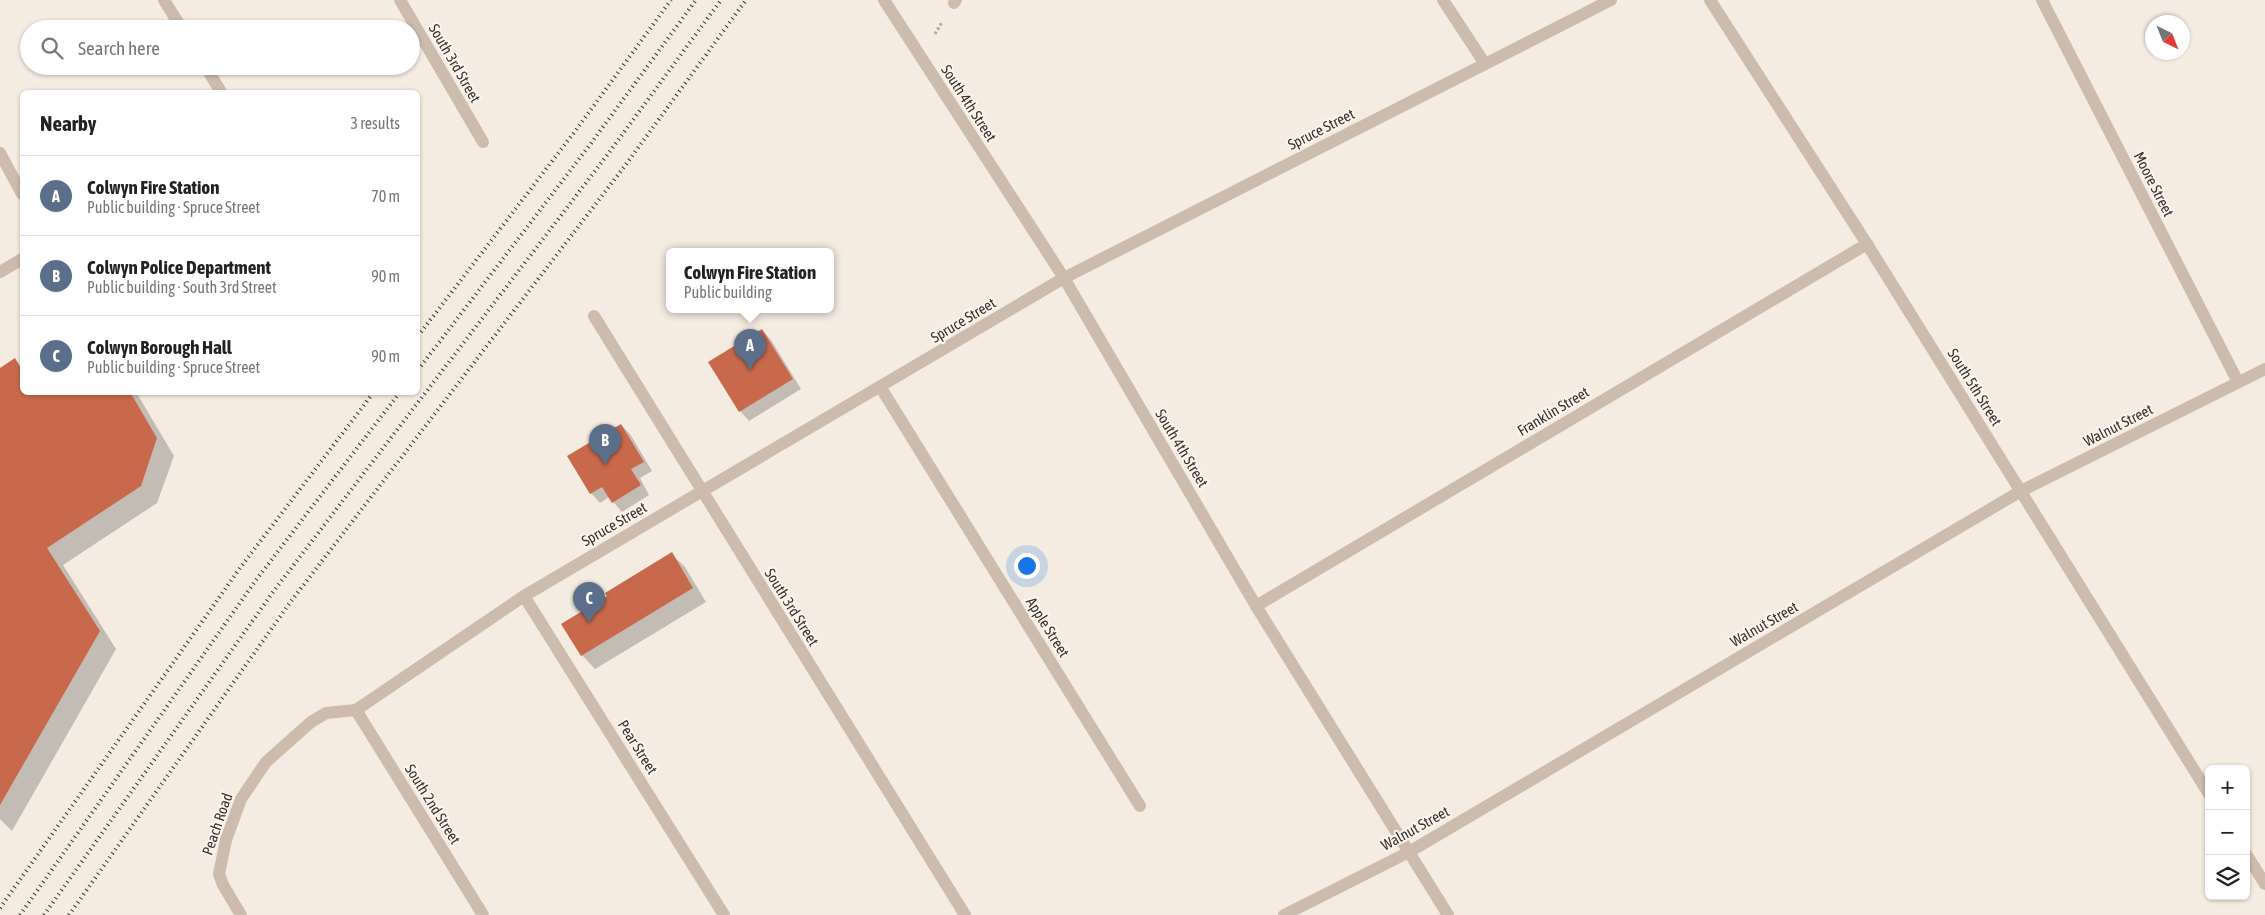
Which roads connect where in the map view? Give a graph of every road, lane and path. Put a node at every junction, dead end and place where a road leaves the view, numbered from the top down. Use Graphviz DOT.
graph roads {
  1 [pos="164,0"];
  2 [pos="400,0"];
  3 [pos="884,0"];
  4 [pos="1443,0"];
  5 [pos="1611,0"];
  6 [pos="1710,0"];
  7 [pos="2042,0"];
  8 [pos="955,2"];
  9 [pos="176,20"];
  10 [pos="412,20"];
  11 [pos="420,34"];
  12 [pos="920,57"];
  13 [pos="1485,64"];
  14 [pos="211,75"];
  15 [pos="220,90"];
  16 [pos="483,142"];
  17 [pos="0,153"];
  18 [pos="20,190"];
  19 [pos="1867,244"];
  20 [pos="20,260"];
  21 [pos="0,272"];
  22 [pos="1064,278"];
  23 [pos="594,316"];
  24 [pos="2265,369"];
  25 [pos="2238,382"];
  26 [pos="881,388"];
  27 [pos="2021,491"];
  28 [pos="701,492"];
  29 [pos="524,596"];
  30 [pos="1256,606"];
  31 [pos="356,710"];
  32 [pos="2205,788"];
  33 [pos="1140,806"];
  34 [pos="1409,852"];
  35 [pos="2247,855"];
  36 [pos="2265,884"];
  37 [pos="241,915"];
  38 [pos="483,915"];
  39 [pos="724,915"];
  40 [pos="965,915"];
  41 [pos="1284,915"];
  42 [pos="1448,915"];
  1 -- 9 [label="street"];
  2 -- 10 [label="street, South 3rd Street"];
  3 -- 12 [label="street, South 4th Street"];
  4 -- 13 [label="street"];
  5 -- 13 [label="street, Spruce Street"];
  6 -- 19 [label="street, South 5th Street"];
  7 -- 25 [label="street, Moore Street"];
  8 -- 12 [label="path"];
  11 -- 16 [label="street, South 3rd Street"];
  12 -- 22 [label="street, South 4th Street"];
  13 -- 22 [label="street, Spruce Street"];
  14 -- 15 [label="street"];
  17 -- 18 [label="street"];
  19 -- 27 [label="street, South 5th Street"];
  19 -- 30 [label="street, Franklin Street"];
  20 -- 21 [label="street"];
  22 -- 26 [label="street, Spruce Street"];
  22 -- 30 [label="street, South 4th Street"];
  23 -- 28 [label="street, South 3rd Street"];
  24 -- 25 [label="street, Walnut Street"];
  25 -- 27 [label="street, Walnut Street"];
  26 -- 28 [label="street, Spruce Street"];
  26 -- 33 [label="street, Apple Street"];
  27 -- 32 [label="street, South 5th Street"];
  27 -- 34 [label="street, Walnut Street"];
  28 -- 29 [label="street, Spruce Street"];
  28 -- 40 [label="street, South 3rd Street"];
  29 -- 31 [label="street, Spruce Street"];
  29 -- 39 [label="street, Pear Street"];
  30 -- 34 [label="street, South 4th Street"];
  31 -- 37 [label="street, Peach Road"];
  31 -- 38 [label="street, South 2nd Street"];
  34 -- 41 [label="street, Walnut Street"];
  34 -- 42 [label="street, South 4th Street"];
  35 -- 36 [label="street"];
}
